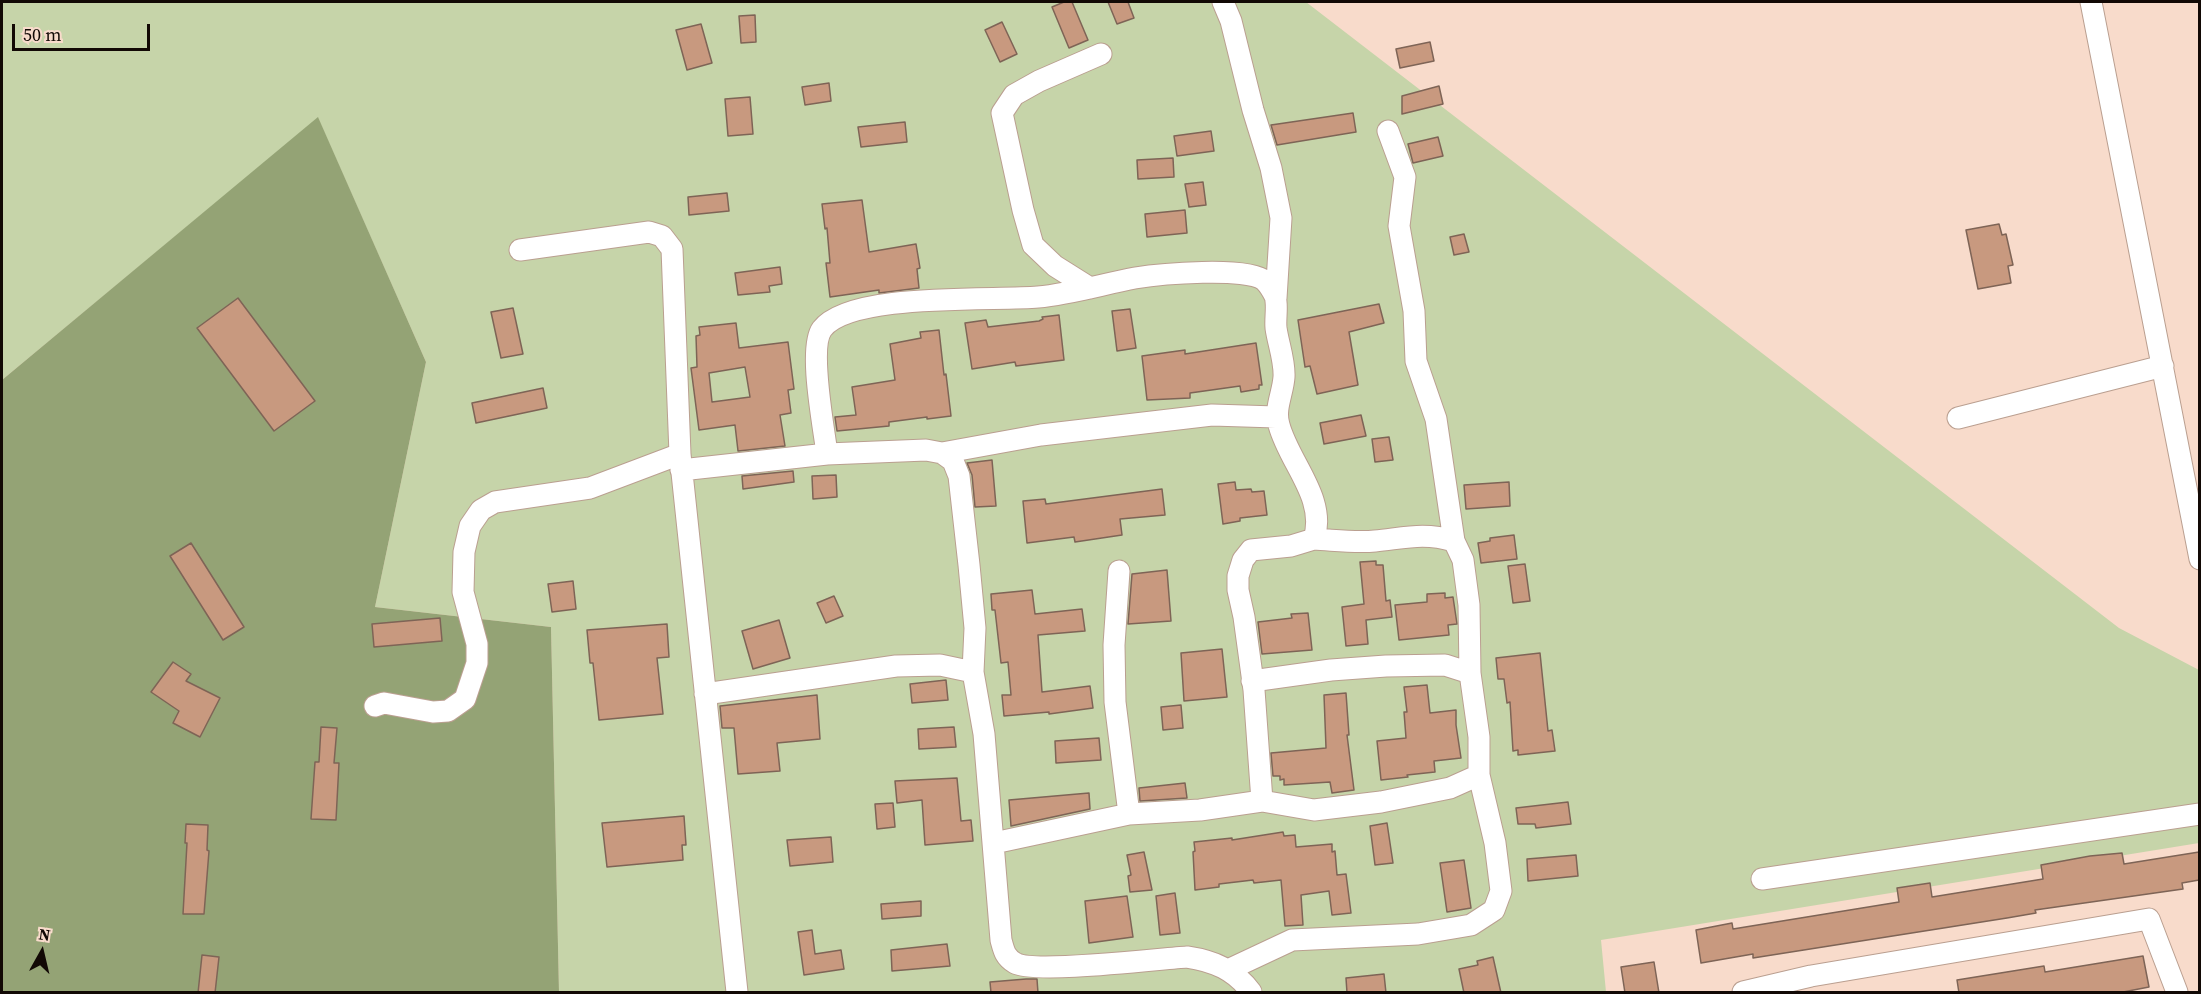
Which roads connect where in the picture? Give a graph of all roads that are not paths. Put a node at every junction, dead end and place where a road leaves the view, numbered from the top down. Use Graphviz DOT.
graph roads {
  1 [pos="1222,2"];
  2 [pos="2091,2"];
  3 [pos="1101,54"];
  4 [pos="1388,132"];
  5 [pos="520,250"];
  6 [pos="1090,288"];
  7 [pos="1276,298"];
  8 [pos="2163,366"];
  9 [pos="1276,417"];
  10 [pos="1958,417"];
  11 [pos="942,453"];
  12 [pos="826,454"];
  13 [pos="681,462"];
  14 [pos="1314,538"];
  15 [pos="1454,541"];
  16 [pos="2199,559"];
  17 [pos="1119,571"];
  18 [pos="973,672"];
  19 [pos="1470,673"];
  20 [pos="1252,681"];
  21 [pos="705,694"];
  22 [pos="375,706"];
  23 [pos="1479,776"];
  24 [pos="1262,801"];
  25 [pos="1129,814"];
  26 [pos="2199,814"];
  27 [pos="994,843"];
  28 [pos="1762,879"];
  29 [pos="1228,970"];
  30 [pos="737,993"];
  31 [pos="1251,993"];
  32 [pos="1743,993"];
  33 [pos="2177,993"];
  1 -- 7 [label="street"];
  2 -- 8 [label="street"];
  3 -- 6 [label="street"];
  4 -- 15 [label="street"];
  5 -- 13 [label="street"];
  6 -- 7 [label="street"];
  6 -- 12 [label="street"];
  7 -- 9 [label="street"];
  8 -- 10 [label="street"];
  8 -- 16 [label="street"];
  9 -- 11 [label="street"];
  9 -- 14 [label="street"];
  11 -- 12 [label="street"];
  11 -- 18 [label="street"];
  12 -- 13 [label="street"];
  13 -- 21 [label="street"];
  13 -- 22 [label="street"];
  14 -- 15 [label="street"];
  14 -- 20 [label="street"];
  15 -- 19 [label="street"];
  17 -- 25 [label="street"];
  18 -- 21 [label="street"];
  18 -- 27 [label="street"];
  19 -- 20 [label="street"];
  19 -- 23 [label="street"];
  20 -- 24 [label="street"];
  21 -- 30 [label="street"];
  23 -- 24 [label="street"];
  23 -- 29 [label="street"];
  24 -- 25 [label="street"];
  25 -- 27 [label="street"];
  26 -- 28 [label="street"];
  27 -- 29 [label="street"];
  29 -- 31 [label="street"];
  32 -- 33 [label="street"];
}
